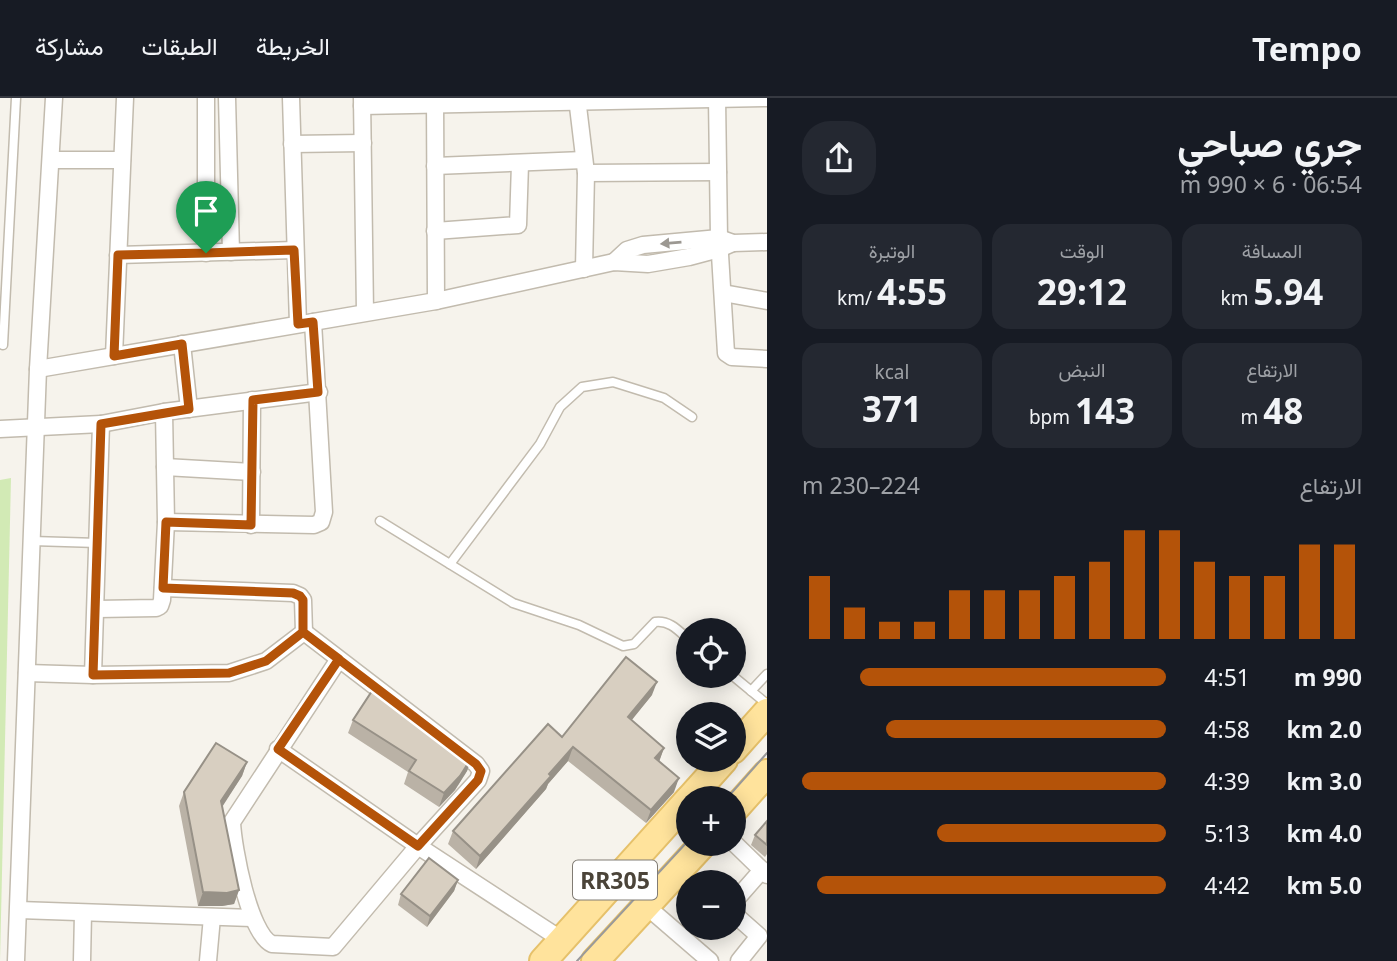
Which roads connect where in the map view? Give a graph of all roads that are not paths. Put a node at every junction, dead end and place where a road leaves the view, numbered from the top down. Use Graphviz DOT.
graph roads {
  1 [pos="16,98"];
  2 [pos="54,98"];
  3 [pos="125,98"];
  4 [pos="206,98"];
  5 [pos="227,98"];
  6 [pos="291,98"];
  7 [pos="767,98"];
  8 [pos="578,99"];
  9 [pos="717,99"];
  10 [pos="435,100"];
  11 [pos="362,102"];
  12 [pos="363,143"];
  13 [pos="292,144"];
  14 [pos="51,160"];
  15 [pos="122,160"];
  16 [pos="520,164"];
  17 [pos="435,166"];
  18 [pos="585,166"];
  19 [pos="718,172"];
  20 [pos="435,231"];
  21 [pos="767,242"];
  22 [pos="723,243"];
  23 [pos="294,250"];
  24 [pos="231,252"];
  25 [pos="206,253"];
  26 [pos="118,255"];
  27 [pos="584,269"];
  28 [pos="723,293"];
  29 [pos="436,301"];
  30 [pos="767,301"];
  31 [pos="365,312"];
  32 [pos="305,323"];
  33 [pos="182,344"];
  34 [pos="3,345"];
  35 [pos="114,356"];
  36 [pos="767,359"];
  37 [pos="38,369"];
  38 [pos="318,392"];
  39 [pos="253,400"];
  40 [pos="189,409"];
  41 [pos="164,412"];
  42 [pos="692,416"];
  43 [pos="101,424"];
  44 [pos="36,428"];
  45 [pos="0,429"];
  46 [pos="164,467"];
  47 [pos="252,472"];
  48 [pos="380,521"];
  49 [pos="166,522"];
  50 [pos="251,525"];
  51 [pos="32,541"];
  52 [pos="98,543"];
  53 [pos="450,564"];
  54 [pos="163,588"];
  55 [pos="97,609"];
  56 [pos="676,630"];
  57 [pos="303,632"];
  58 [pos="339,659"];
  59 [pos="27,673"];
  60 [pos="767,674"];
  61 [pos="93,675"];
  62 [pos="746,687"];
  63 [pos="751,691"];
  64 [pos="767,704"];
  65 [pos="767,712"];
  66 [pos="746,735"];
  67 [pos="278,749"];
  68 [pos="713,772"];
  69 [pos="767,774"];
  70 [pos="701,786"];
  71 [pos="746,797"];
  72 [pos="676,813"];
  73 [pos="418,846"];
  74 [pos="746,855"];
  75 [pos="692,856"];
  76 [pos="764,872"];
  77 [pos="746,889"];
  78 [pos="645,905"];
  79 [pos="19,910"];
  80 [pos="83,913"];
  81 [pos="212,917"];
  82 [pos="251,918"];
  83 [pos="746,924"];
  84 [pos="562,940"];
  85 [pos="16,961"];
  86 [pos="82,961"];
  87 [pos="208,961"];
  88 [pos="543,961"];
  89 [pos="595,961"];
  90 [pos="710,961"];
  91 [pos="739,961"];
  1 -- 34 [label="lane"];
  2 -- 14 [label="street"];
  3 -- 15 [label="street"];
  4 -- 25 [label="street"];
  5 -- 24 [label="street"];
  6 -- 13 [label="street"];
  7 -- 9 [label="street"];
  8 -- 9 [label="street"];
  8 -- 10 [label="street"];
  8 -- 18 [label="street"];
  9 -- 19 [label="street"];
  10 -- 11 [label="street"];
  10 -- 17 [label="street"];
  11 -- 12 [label="street"];
  12 -- 13 [label="street"];
  12 -- 31 [label="street"];
  13 -- 23 [label="street"];
  14 -- 15 [label="street"];
  14 -- 37 [label="street"];
  15 -- 26 [label="street"];
  16 -- 17 [label="street"];
  16 -- 18 [label="street"];
  16 -- 20 [label="street"];
  17 -- 20 [label="street"];
  18 -- 19 [label="street"];
  18 -- 27 [label="street"];
  19 -- 22 [label="street"];
  20 -- 29 [label="street"];
  21 -- 22 [label="street"];
  22 -- 27 [label="street"];
  22 -- 28 [label="street"];
  23 -- 24 [label="street"];
  23 -- 32 [label="street"];
  24 -- 25 [label="street"];
  25 -- 26 [label="street"];
  26 -- 35 [label="street"];
  27 -- 29 [label="street"];
  28 -- 30 [label="street"];
  28 -- 36 [label="street"];
  29 -- 31 [label="street"];
  31 -- 32 [label="street"];
  32 -- 33 [label="street"];
  32 -- 38 [label="street"];
  33 -- 35 [label="street"];
  33 -- 40 [label="street"];
  35 -- 37 [label="street"];
  37 -- 44 [label="street"];
  38 -- 39 [label="street"];
  38 -- 50 [label="street"];
  39 -- 40 [label="street"];
  39 -- 47 [label="street"];
  40 -- 41 [label="street"];
  41 -- 43 [label="street"];
  41 -- 46 [label="street"];
  42 -- 53 [label="lane"];
  43 -- 44 [label="street"];
  43 -- 52 [label="street"];
  44 -- 45 [label="street"];
  44 -- 51 [label="street"];
  46 -- 47 [label="street"];
  46 -- 49 [label="street"];
  47 -- 50 [label="street"];
  48 -- 53 [label="lane"];
  49 -- 50 [label="street"];
  49 -- 54 [label="street"];
  51 -- 52 [label="lane"];
  51 -- 59 [label="street"];
  52 -- 55 [label="street"];
  53 -- 56 [label="lane"];
  54 -- 55 [label="street"];
  54 -- 57 [label="street"];
  55 -- 61 [label="street"];
  57 -- 58 [label="street"];
  57 -- 61 [label="street"];
  58 -- 67 [label="street"];
  58 -- 73 [label="street"];
  59 -- 61 [label="street"];
  59 -- 79 [label="street"];
  60 -- 63 [label="lane"];
  62 -- 63 [label="lane"];
  63 -- 64 [label="lane"];
  65 -- 66 [label="main road"];
  67 -- 73 [label="street"];
  67 -- 82 [label="street"];
  68 -- 70 [label="main road, RR305"];
  69 -- 71 [label="main road"];
  72 -- 84 [label="main road, RR305"];
  73 -- 82 [label="street"];
  73 -- 84 [label="street"];
  74 -- 76 [label="street"];
  75 -- 78 [label="main road, RR305"];
  76 -- 77 [label="street"];
  78 -- 89 [label="main road, RR305"];
  78 -- 90 [label="street"];
  79 -- 80 [label="street"];
  79 -- 85 [label="street"];
  80 -- 81 [label="street"];
  80 -- 86 [label="street"];
  81 -- 82 [label="street"];
  81 -- 87 [label="street"];
  83 -- 91 [label="street"];
  84 -- 88 [label="main road, RR305"];
}
